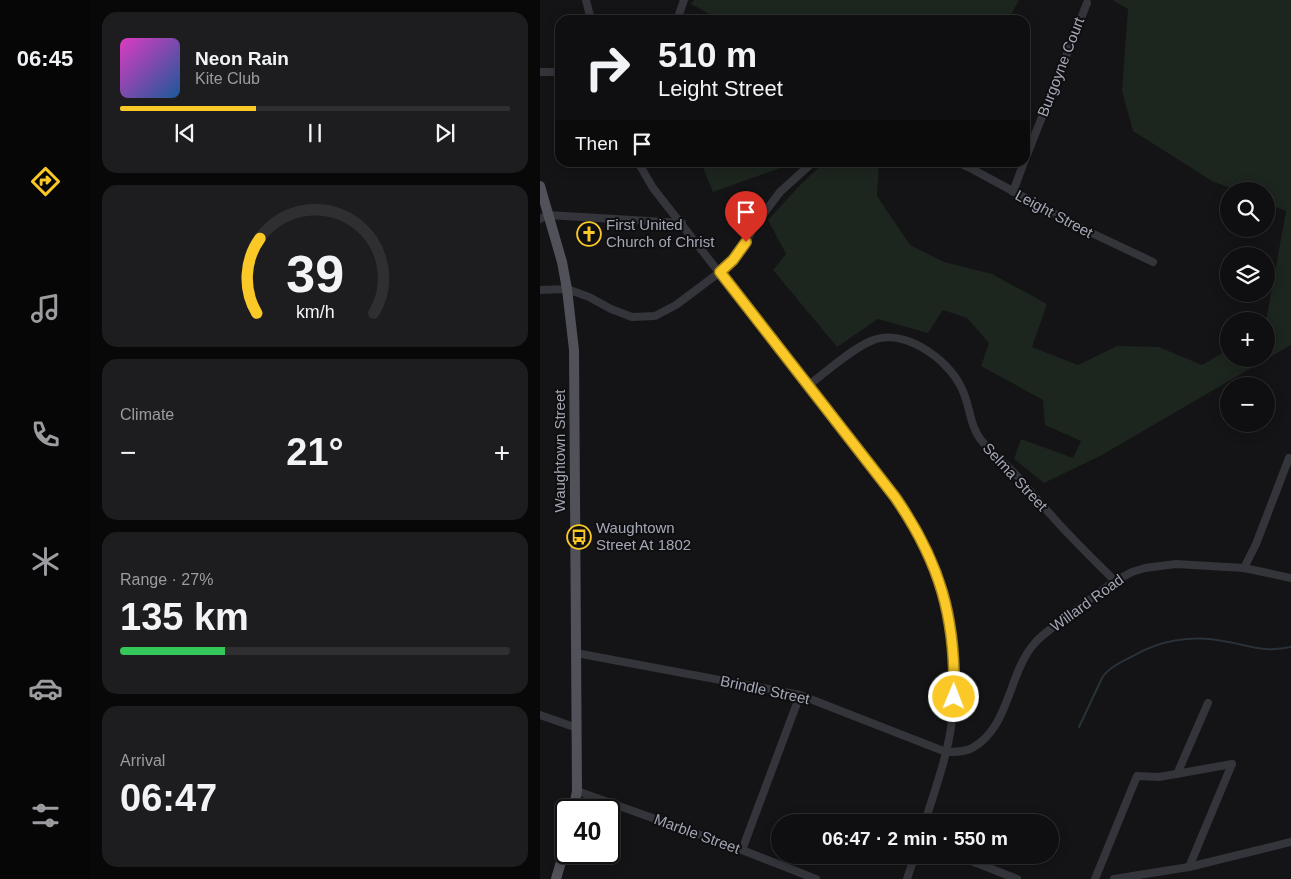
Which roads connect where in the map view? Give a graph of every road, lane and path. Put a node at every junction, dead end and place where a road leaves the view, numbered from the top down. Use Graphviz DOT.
graph roads {
  1 [pos="586,0"];
  2 [pos="684,0"];
  3 [pos="1087,2"];
  4 [pos="590,15"];
  5 [pos="679,15"];
  6 [pos="540,72"];
  7 [pos="555,72"];
  8 [pos="1030,148"];
  9 [pos="641,167"];
  10 [pos="808,167"];
  11 [pos="968,167"];
  12 [pos="1023,167"];
  13 [pos="540,186"];
  14 [pos="1013,192"];
  15 [pos="544,217"];
  16 [pos="682,223"];
  17 [pos="1153,262"];
  18 [pos="720,272"];
  19 [pos="568,289"];
  20 [pos="540,290"];
  21 [pos="809,385"];
  22 [pos="1289,458"];
  23 [pos="1244,568"];
  24 [pos="1291,578"];
  25 [pos="1115,581"];
  26 [pos="576,654"];
  27 [pos="800,695"];
  28 [pos="1208,703"];
  29 [pos="540,715"];
  30 [pos="577,728"];
  31 [pos="946,752"];
  32 [pos="1176,774"];
  33 [pos="577,791"];
  34 [pos="575,799"];
  35 [pos="927,814"];
  36 [pos="1291,842"];
  37 [pos="742,850"];
  38 [pos="560,864"];
  39 [pos="912,864"];
  40 [pos="979,864"];
  41 [pos="1190,867"];
  42 [pos="556,879"];
  43 [pos="816,879"];
  44 [pos="907,879"];
  45 [pos="1017,879"];
  46 [pos="1095,879"];
  47 [pos="1114,879"];
  1 -- 4 [label="street"];
  2 -- 5 [label="street"];
  3 -- 8 [label="street, Burgoyne Court"];
  6 -- 7 [label="street"];
  9 -- 16 [label="street"];
  10 -- 18 [label="street"];
  11 -- 14 [label="street, Leight Street"];
  12 -- 14 [label="street, Burgoyne Court"];
  13 -- 15 [label="main road, Waughtown Street"];
  14 -- 17 [label="street, Leight Street"];
  15 -- 16 [label="street"];
  15 -- 19 [label="main road, Waughtown Street"];
  16 -- 18 [label="street"];
  18 -- 19 [label="street"];
  18 -- 21 [label="street"];
  19 -- 20 [label="street"];
  19 -- 26 [label="main road, Waughtown Street"];
  21 -- 25 [label="street, Selma Street"];
  21 -- 31 [label="street"];
  22 -- 23 [label="street"];
  23 -- 24 [label="street, Willard Road"];
  23 -- 25 [label="street, Willard Road"];
  25 -- 31 [label="street, Willard Road"];
  26 -- 27 [label="street, Brindle Street"];
  26 -- 30 [label="main road, Waughtown Street"];
  27 -- 31 [label="street, Brindle Street"];
  27 -- 37 [label="street"];
  28 -- 32 [label="street"];
  29 -- 30 [label="street"];
  30 -- 33 [label="main road, Waughtown Street"];
  31 -- 35 [label="street"];
  32 -- 41 [label="street"];
  32 -- 46 [label="street"];
  33 -- 34 [label="main road, Waughtown Street"];
  33 -- 37 [label="street, Marble Street"];
  36 -- 41 [label="street"];
  37 -- 43 [label="street, Marble Street"];
  38 -- 42 [label="main road"];
  39 -- 44 [label="street"];
  40 -- 45 [label="street"];
  41 -- 47 [label="street"];
}
